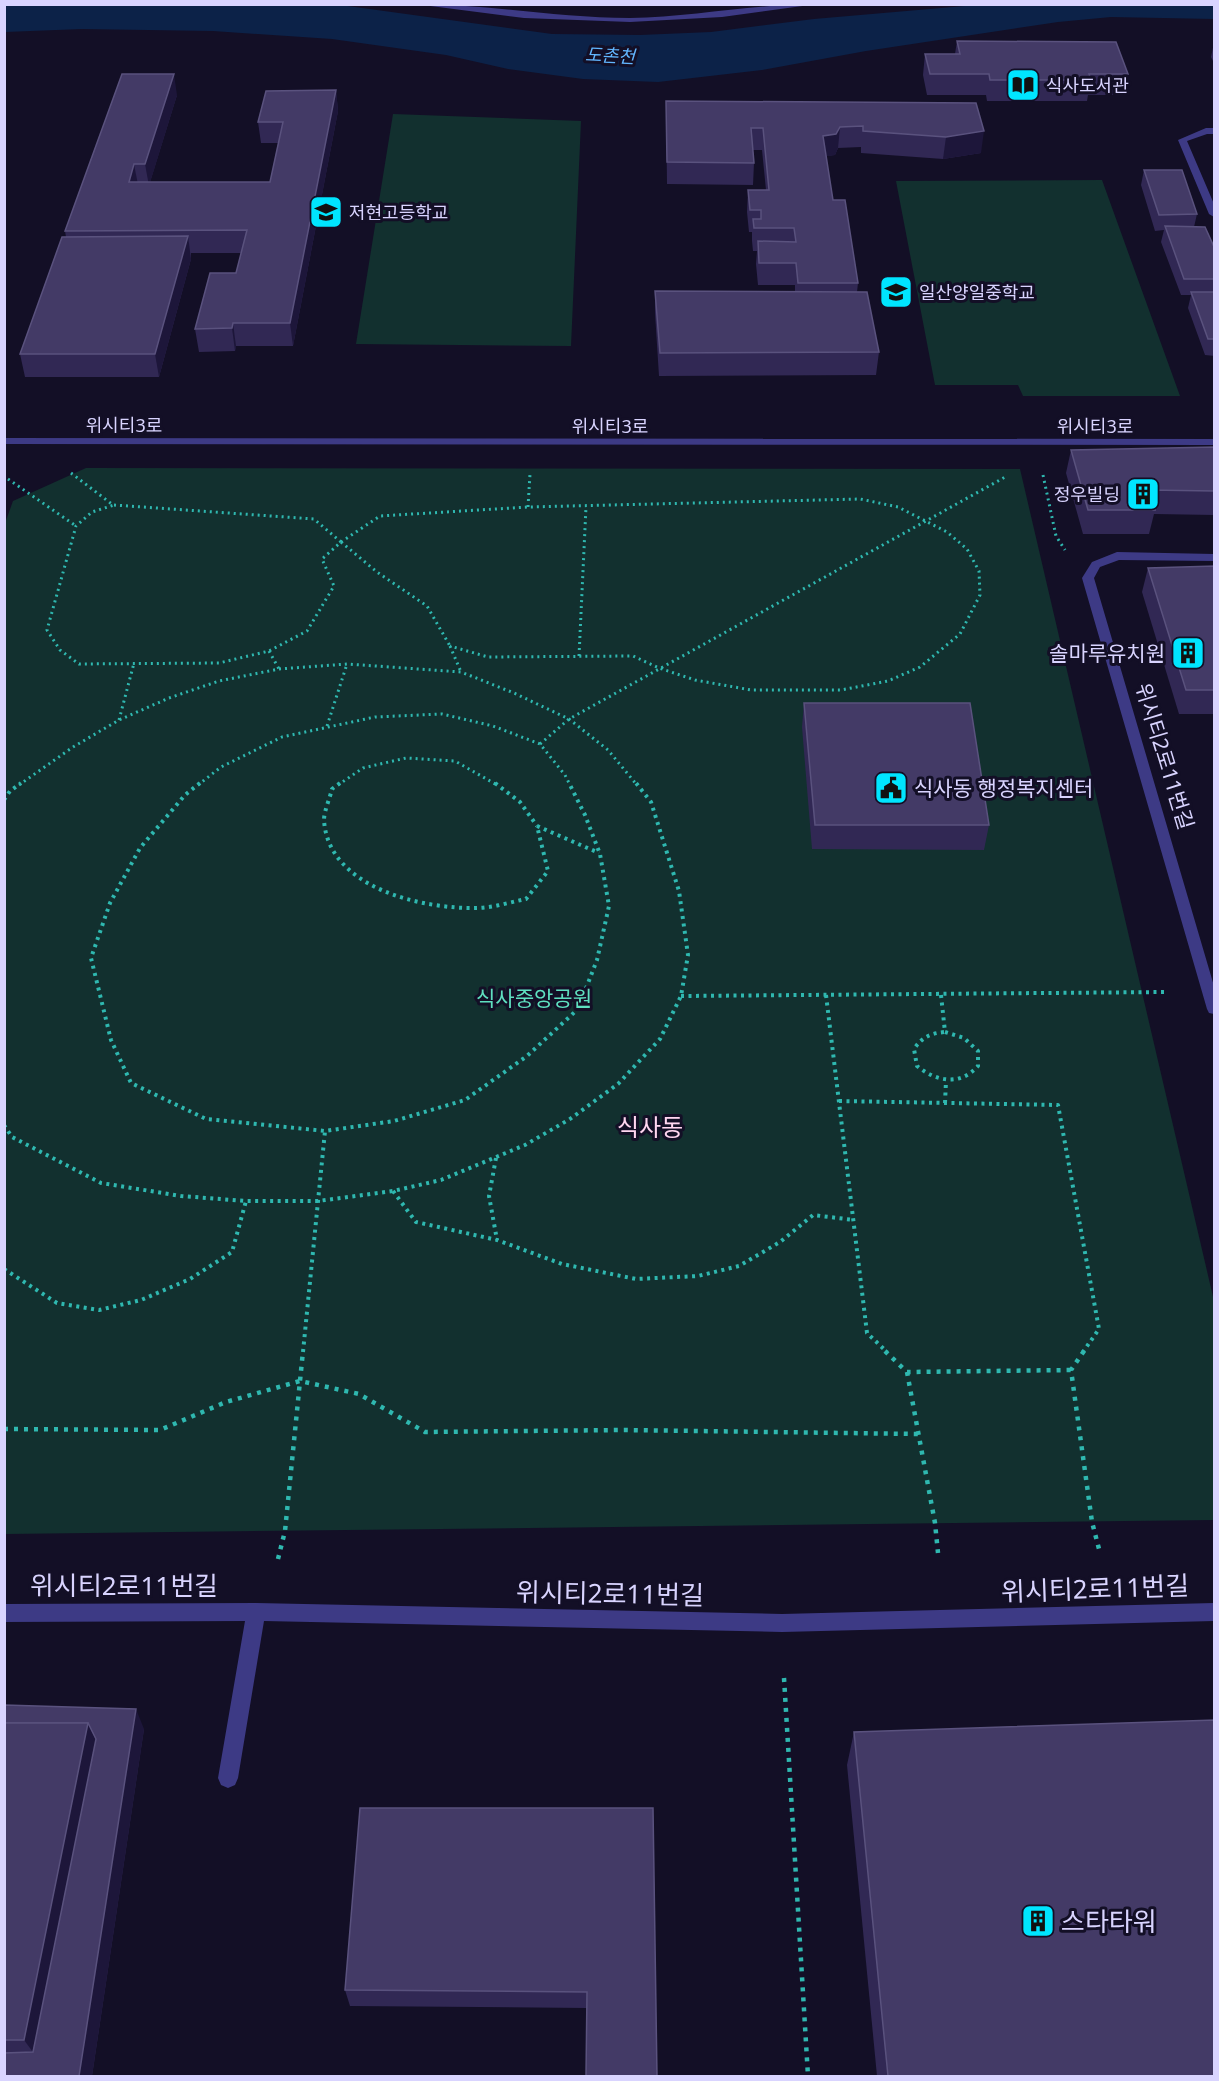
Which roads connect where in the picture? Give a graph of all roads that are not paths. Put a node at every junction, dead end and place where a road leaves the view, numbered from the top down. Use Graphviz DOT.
graph roads {
  1 [pos="419,4"];
  2 [pos="813,4"];
  3 [pos="1215,131"];
  4 [pos="1215,214"];
  5 [pos="4,441"];
  6 [pos="1215,442"];
  7 [pos="1215,556"];
  8 [pos="1215,1009"];
  9 [pos="4,1612"];
  10 [pos="256,1612"];
  11 [pos="1215,1612"];
  12 [pos="228,1778"];
  1 -- 2 [label="street"];
  3 -- 4 [label="street"];
  5 -- 6 [label="street, 위시티3로"];
  7 -- 8 [label="street, 위시티2로11번길"];
  9 -- 10 [label="street, 위시티2로11번길"];
  10 -- 11 [label="street, 위시티2로11번길"];
  10 -- 12 [label="street"];
}
